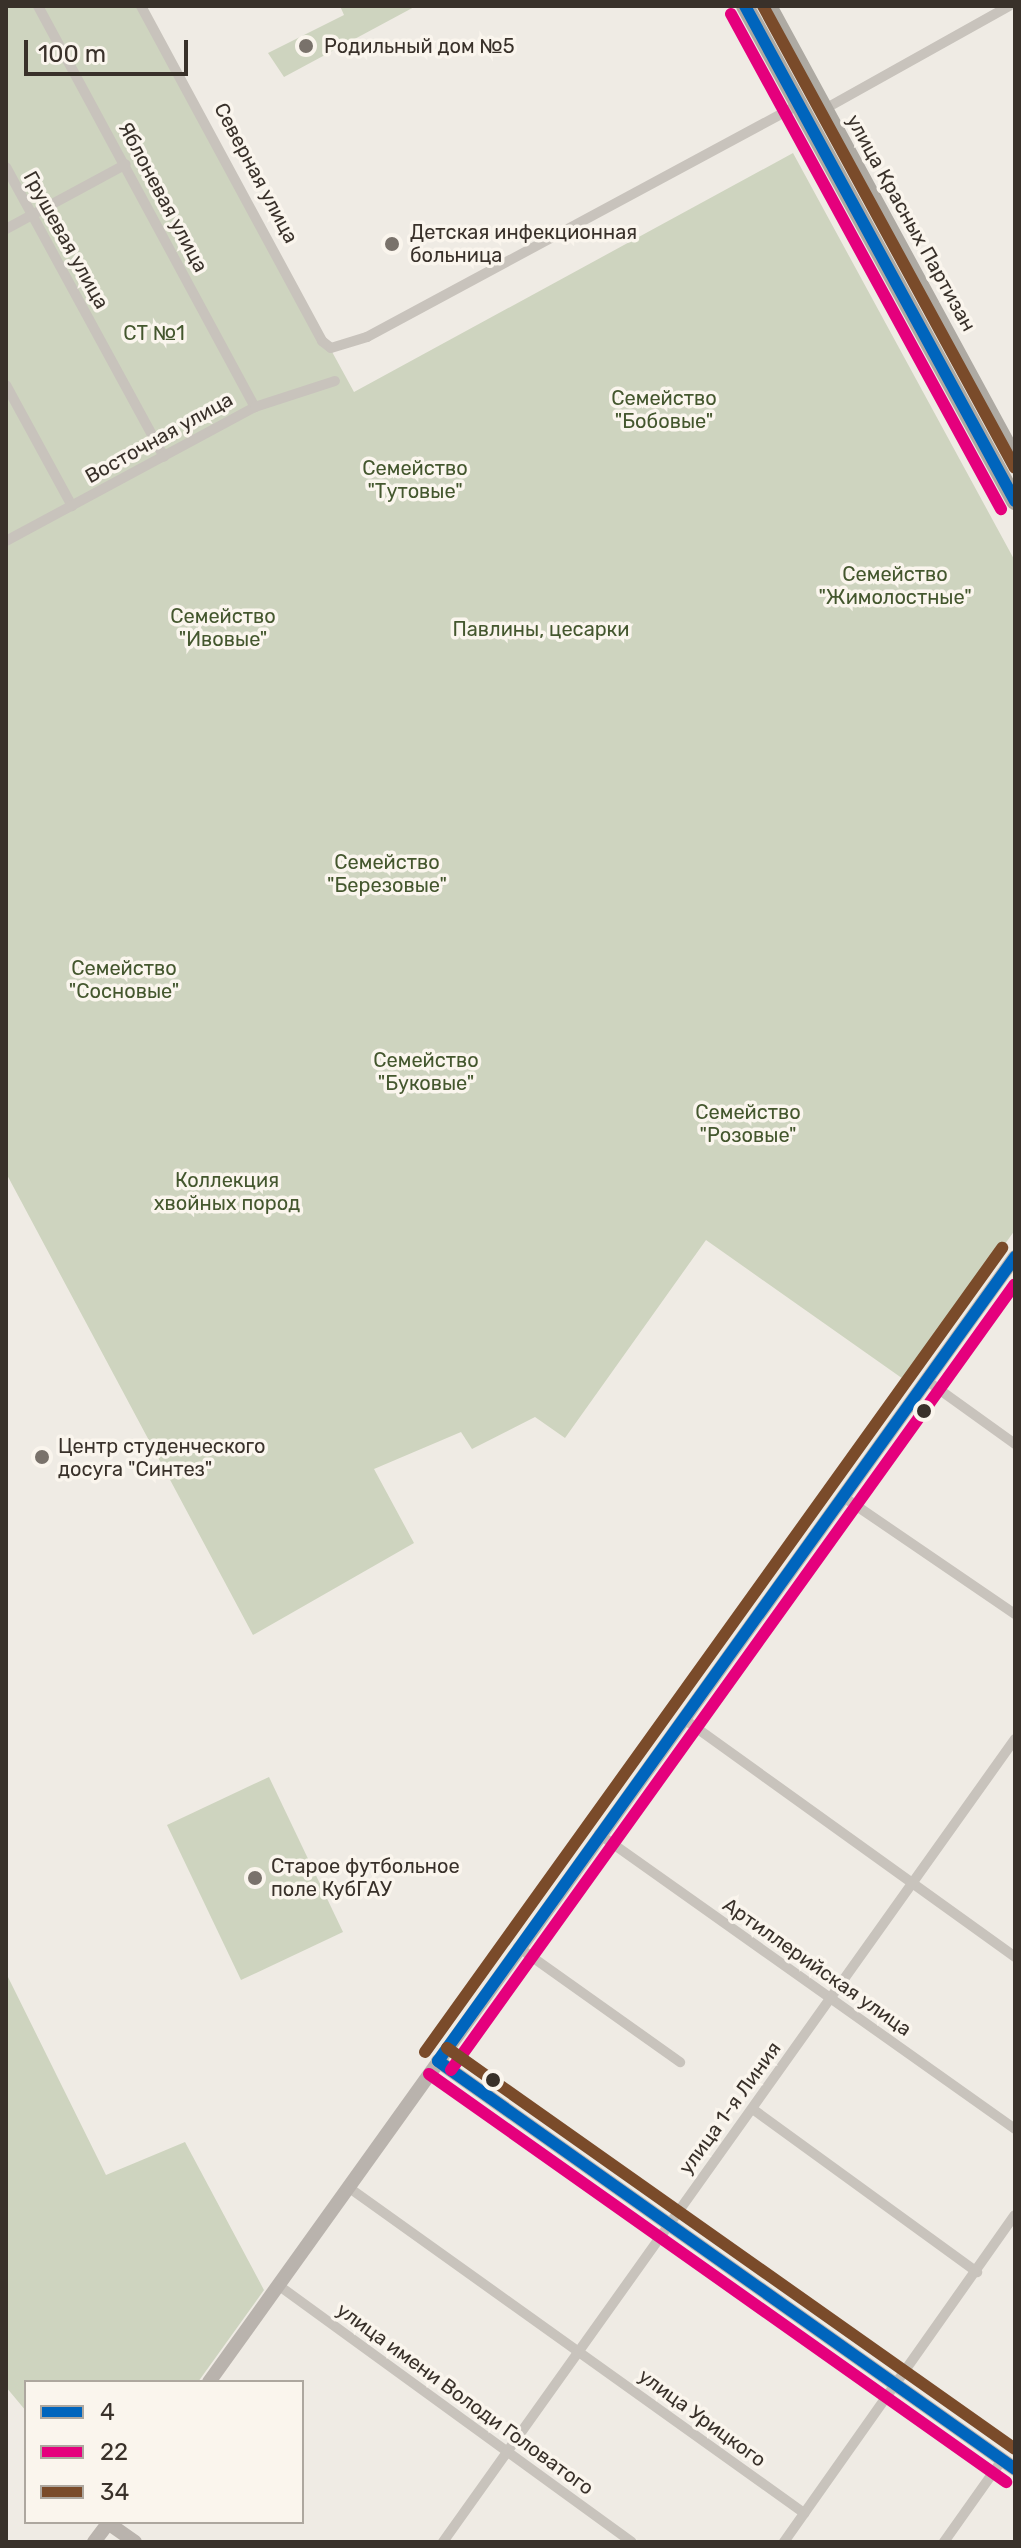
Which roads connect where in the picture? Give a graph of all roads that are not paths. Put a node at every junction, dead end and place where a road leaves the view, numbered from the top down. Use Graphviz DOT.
graph roads {
  1 [pos="38,6"];
  2 [pos="141,6"];
  3 [pos="745,6"];
  4 [pos="768,6"];
  5 [pos="1009,6"];
  6 [pos="820,102"];
  7 [pos="802,112"];
  8 [pos="126,164"];
  9 [pos="6,167"];
  10 [pos="31,215"];
  11 [pos="6,229"];
  12 [pos="335,381"];
  13 [pos="6,385"];
  14 [pos="255,407"];
  15 [pos="164,457"];
  16 [pos="1015,460"];
  17 [pos="1015,501"];
  18 [pos="72,506"];
  19 [pos="6,541"];
  20 [pos="1012,1266"];
  21 [pos="926,1380"];
  22 [pos="1015,1444"];
  23 [pos="842,1496"];
  24 [pos="1015,1614"];
  25 [pos="684,1719"];
  26 [pos="1015,1739"];
  27 [pos="599,1834"];
  28 [pos="913,1885"];
  29 [pos="518,1947"];
  30 [pos="1015,1957"];
  31 [pos="829,1998"];
  32 [pos="438,2061"];
  33 [pos="680,2062"];
  34 [pos="754,2110"];
  35 [pos="1015,2129"];
  36 [pos="348,2187"];
  37 [pos="1015,2215"];
  38 [pos="668,2224"];
  39 [pos="977,2272"];
  40 [pos="278,2285"];
  41 [pos="579,2352"];
  42 [pos="210,2380"];
  43 [pos="896,2385"];
  44 [pos="506,2452"];
  45 [pos="1002,2460"];
  46 [pos="1015,2469"];
  47 [pos="804,2513"];
  48 [pos="108,2524"];
  49 [pos="110,2524"];
  50 [pos="94,2542"];
  51 [pos="135,2542"];
  52 [pos="443,2542"];
  53 [pos="632,2542"];
  54 [pos="784,2542"];
  55 [pos="944,2542"];
  1 -- 8 [label="street, Яблоневая улица"];
  2 -- 7 [label="street, Северная улица"];
  3 -- 7 [label="highway, улица Красных Партизан"];
  4 -- 6 [label="highway, улица Красных Партизан"];
  5 -- 6 [label="street"];
  6 -- 7 [label="street"];
  6 -- 7 [label="street"];
  6 -- 16 [label="highway, улица Красных Партизан"];
  7 -- 17 [label="highway, улица Красных Партизан"];
  8 -- 10 [label="street"];
  8 -- 14 [label="street, Яблоневая улица"];
  9 -- 10 [label="street, Грушевая улица"];
  10 -- 11 [label="street"];
  10 -- 15 [label="street, Грушевая улица"];
  12 -- 14 [label="street, Восточная улица"];
  13 -- 18 [label="street"];
  14 -- 15 [label="street, Восточная улица"];
  15 -- 18 [label="street, Восточная улица"];
  18 -- 19 [label="street, Восточная улица"];
  20 -- 21 [label="main road"];
  21 -- 22 [label="street"];
  21 -- 23 [label="main road"];
  23 -- 24 [label="street"];
  23 -- 25 [label="main road"];
  25 -- 27 [label="main road"];
  25 -- 28 [label="street"];
  26 -- 28 [label="street, улица 1-я Линия"];
  27 -- 29 [label="main road"];
  27 -- 31 [label="street, Артиллерийская улица"];
  28 -- 30 [label="street"];
  28 -- 31 [label="street, улица 1-я Линия"];
  29 -- 32 [label="main road"];
  29 -- 33 [label="street"];
  31 -- 34 [label="street, улица 1-я Линия"];
  31 -- 35 [label="street, Артиллерийская улица"];
  32 -- 36 [label="main road"];
  32 -- 38 [label="main road"];
  34 -- 38 [label="street, улица 1-я Линия"];
  34 -- 39 [label="street"];
  36 -- 40 [label="main road"];
  36 -- 41 [label="street"];
  37 -- 39 [label="street"];
  38 -- 41 [label="street, улица 1-я Линия"];
  38 -- 43 [label="main road"];
  39 -- 43 [label="street"];
  40 -- 42 [label="main road"];
  40 -- 44 [label="street, улица имени Володи Головатого"];
  41 -- 44 [label="street, улица 1-я Линия"];
  41 -- 47 [label="street, улица Урицкого"];
  43 -- 45 [label="main road"];
  43 -- 47 [label="street"];
  44 -- 52 [label="street, улица 1-я Линия"];
  44 -- 53 [label="street, улица имени Володи Головатого"];
  45 -- 46 [label="main road"];
  45 -- 55 [label="street"];
  47 -- 54 [label="street"];
  48 -- 50 [label="main road"];
  49 -- 51 [label="main road"];
}
